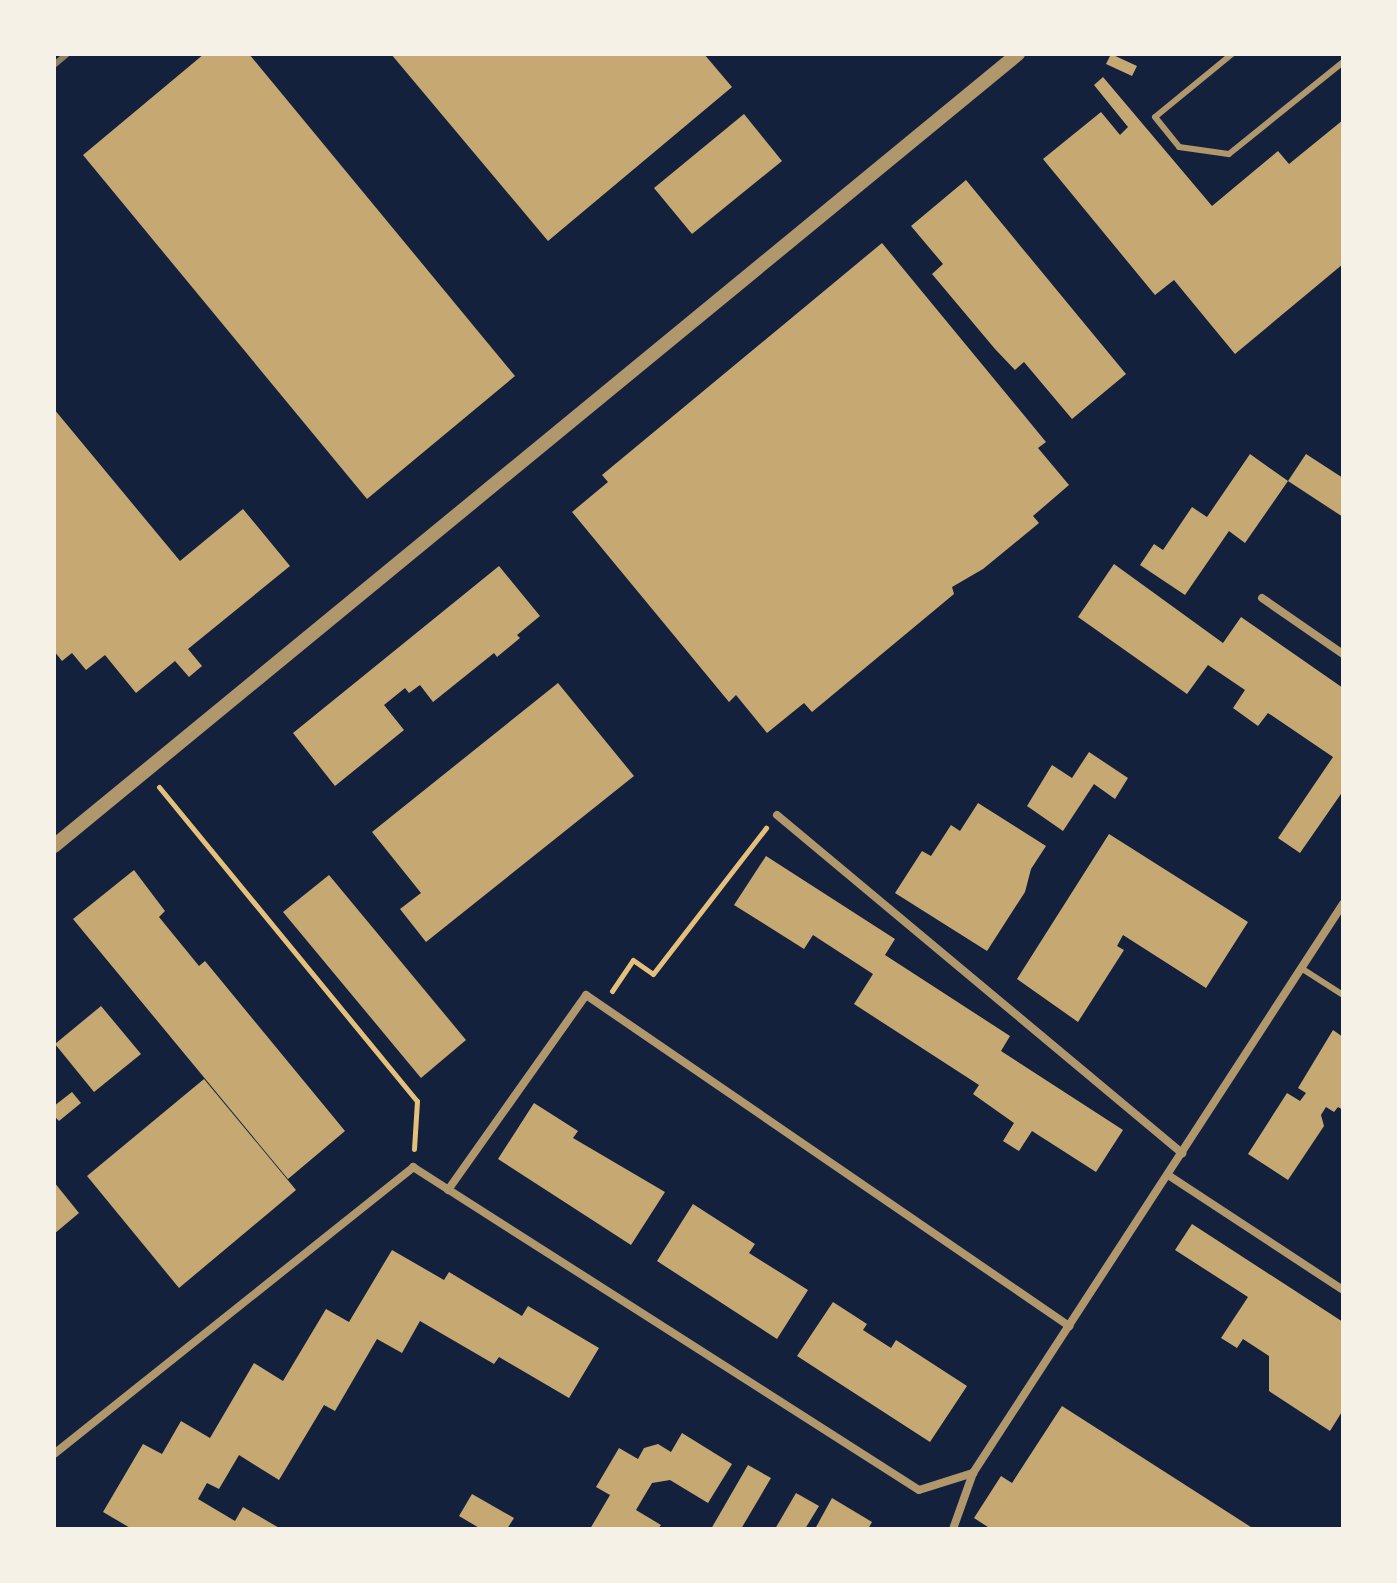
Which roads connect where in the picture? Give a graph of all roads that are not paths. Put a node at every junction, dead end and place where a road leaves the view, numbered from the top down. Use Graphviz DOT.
graph roads {
  1 [pos="1018,54"];
  2 [pos="1232,54"];
  3 [pos="1343,62"];
  4 [pos="1262,598"];
  5 [pos="1343,654"];
  6 [pos="777,815"];
  7 [pos="54,846"];
  8 [pos="1343,904"];
  9 [pos="1301,968"];
  10 [pos="1343,995"];
  11 [pos="1182,1153"];
  12 [pos="1168,1175"];
  13 [pos="448,1190"];
  14 [pos="1343,1290"];
  15 [pos="1069,1326"];
  16 [pos="54,1454"];
  17 [pos="973,1473"];
  18 [pos="953,1529"];
  1 -- 7 [label="street"];
  2 -- 3 [label="lane"];
  4 -- 5 [label="street"];
  6 -- 11 [label="street"];
  8 -- 9 [label="street"];
  9 -- 10 [label="lane"];
  9 -- 11 [label="street"];
  11 -- 12 [label="street"];
  12 -- 14 [label="street"];
  12 -- 15 [label="street"];
  13 -- 15 [label="street"];
  13 -- 16 [label="street"];
  13 -- 17 [label="street"];
  15 -- 17 [label="street"];
  17 -- 18 [label="street"];
}
